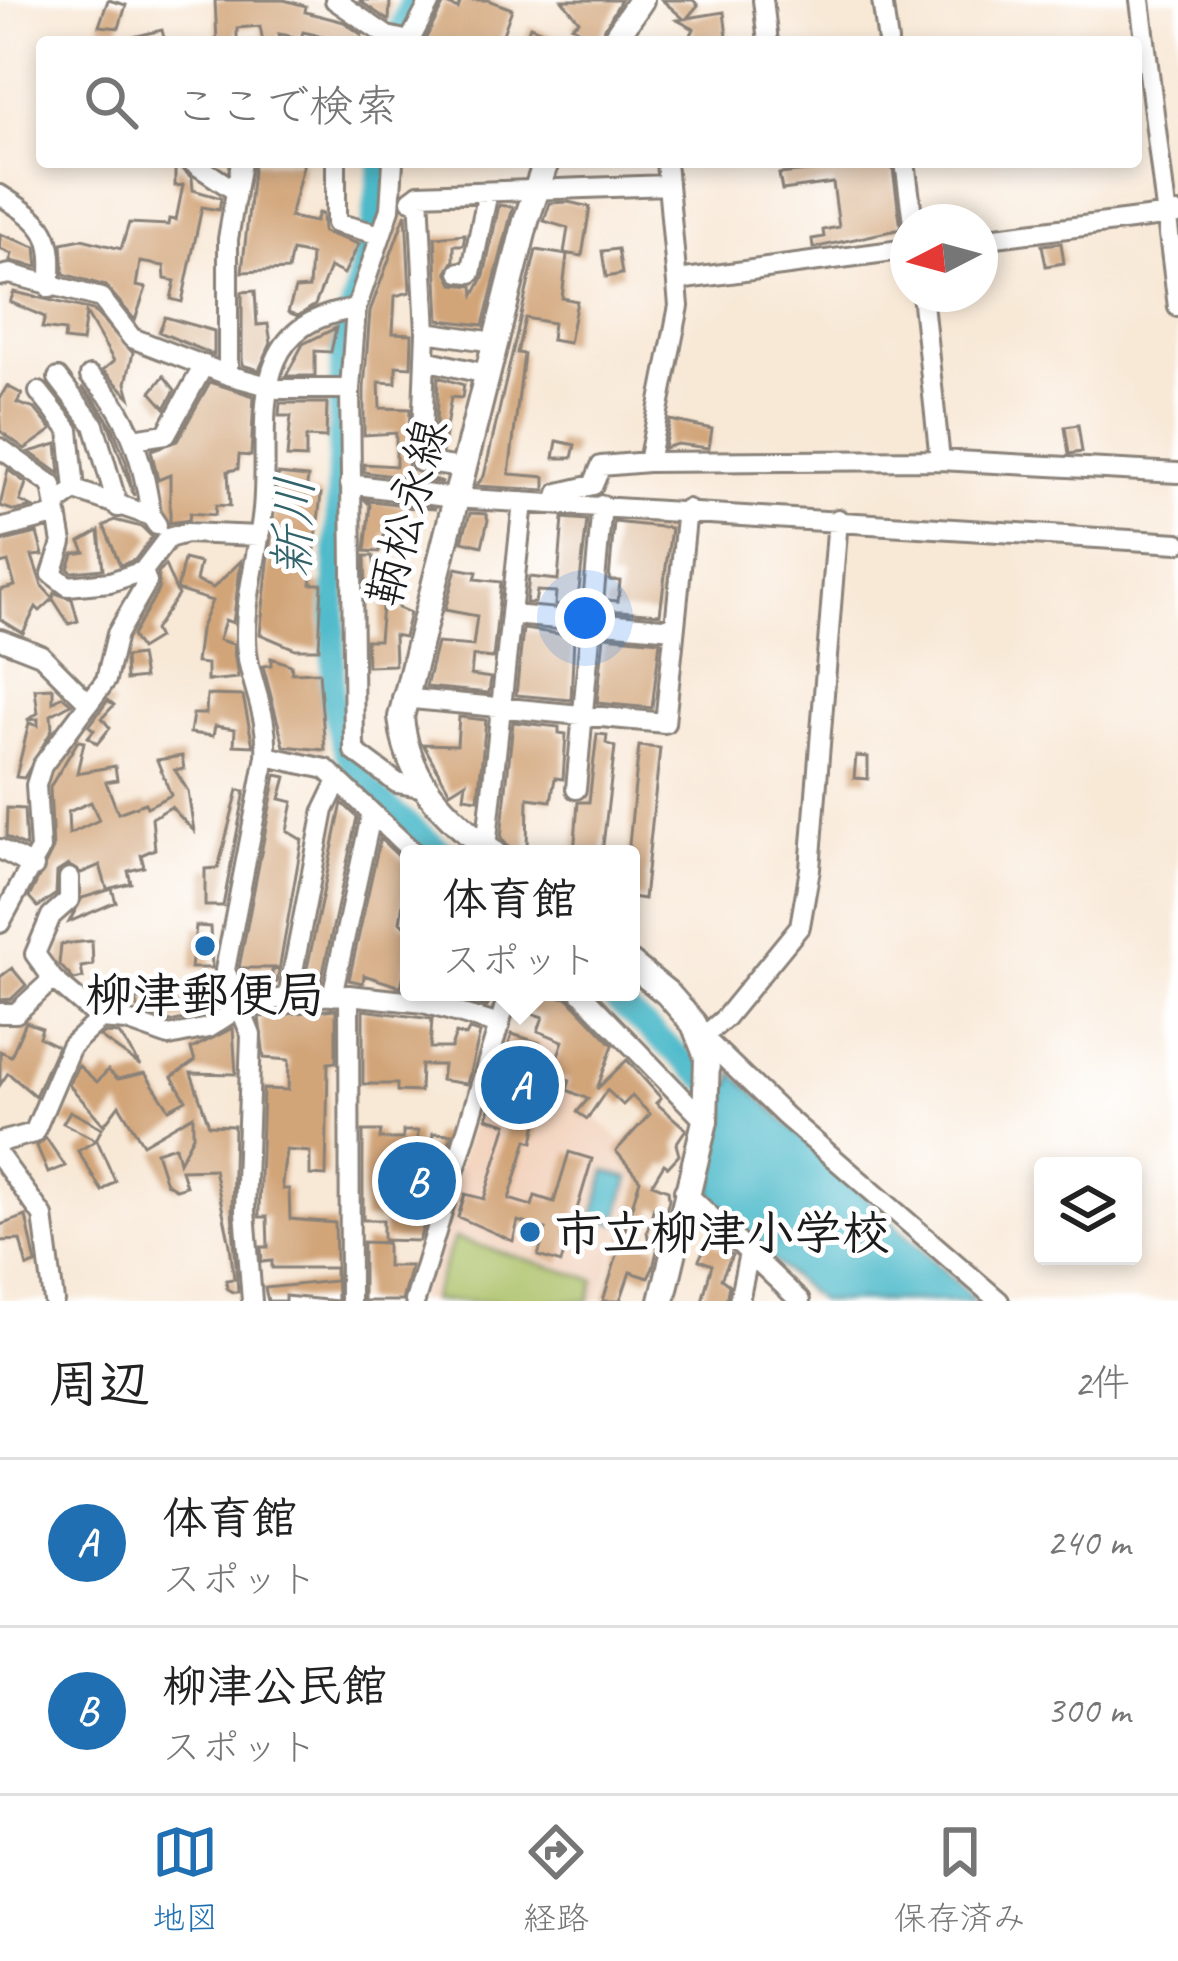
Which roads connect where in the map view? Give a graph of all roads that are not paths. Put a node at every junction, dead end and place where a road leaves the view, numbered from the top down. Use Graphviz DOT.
graph roads {
  1 [pos="335,0"];
  2 [pos="431,0"];
  3 [pos="641,0"];
  4 [pos="763,0"];
  5 [pos="882,0"];
  6 [pos="1140,0"];
  7 [pos="387,36"];
  8 [pos="412,36"];
  9 [pos="618,36"];
  10 [pos="767,36"];
  11 [pos="887,36"];
  12 [pos="201,168"];
  13 [pos="240,168"];
  14 [pos="335,168"];
  15 [pos="393,168"];
  16 [pos="544,168"];
  17 [pos="667,168"];
  18 [pos="906,168"];
  19 [pos="668,185"];
  20 [pos="234,190"];
  21 [pos="536,190"];
  22 [pos="488,192"];
  23 [pos="419,194"];
  24 [pos="0,195"];
  25 [pos="911,204"];
  26 [pos="390,209"];
  27 [pos="1173,214"];
  28 [pos="381,236"];
  29 [pos="998,237"];
  30 [pos="890,251"];
  31 [pos="460,272"];
  32 [pos="0,277"];
  33 [pos="678,280"];
  34 [pos="50,288"];
  35 [pos="1178,308"];
  36 [pos="356,309"];
  37 [pos="924,312"];
  38 [pos="426,332"];
  39 [pos="494,341"];
  40 [pos="425,360"];
  41 [pos="204,364"];
  42 [pos="486,374"];
  43 [pos="228,375"];
  44 [pos="90,376"];
  45 [pos="58,378"];
  46 [pos="266,385"];
  47 [pos="340,390"];
  48 [pos="39,392"];
  49 [pos="133,440"];
  50 [pos="0,448"];
  51 [pos="940,460"];
  52 [pos="648,462"];
  53 [pos="461,468"];
  54 [pos="1178,473"];
  55 [pos="350,484"];
  56 [pos="67,496"];
  57 [pos="453,498"];
  58 [pos="524,502"];
  59 [pos="556,502"];
  60 [pos="602,506"];
  61 [pos="118,507"];
  62 [pos="687,509"];
  63 [pos="151,517"];
  64 [pos="838,519"];
  65 [pos="0,529"];
  66 [pos="260,536"];
  67 [pos="168,538"];
  68 [pos="1178,543"];
  69 [pos="143,571"];
  70 [pos="512,615"];
  71 [pos="590,618"];
  72 [pos="674,629"];
  73 [pos="0,639"];
  74 [pos="402,698"];
  75 [pos="88,702"];
  76 [pos="504,709"];
  77 [pos="581,715"];
  78 [pos="354,751"];
  79 [pos="266,756"];
  80 [pos="331,772"];
  81 [pos="420,787"];
  82 [pos="576,789"];
  83 [pos="371,816"];
  84 [pos="405,845"];
  85 [pos="483,845"];
  86 [pos="491,845"];
  87 [pos="0,849"];
  88 [pos="34,867"];
  89 [pos="69,878"];
  90 [pos="0,923"];
  91 [pos="640,971"];
  92 [pos="53,980"];
  93 [pos="340,995"];
  94 [pos="288,997"];
  95 [pos="400,1001"];
  96 [pos="403,1001"];
  97 [pos="507,1001"];
  98 [pos="589,1001"];
  99 [pos="239,1008"];
  100 [pos="0,1013"];
  101 [pos="100,1019"];
  102 [pos="500,1025"];
  103 [pos="704,1042"];
  104 [pos="705,1119"];
  105 [pos="0,1142"];
  106 [pos="0,1157"];
  107 [pos="685,1191"];
  108 [pos="749,1253"];
  109 [pos="54,1301"];
  110 [pos="252,1301"];
  111 [pos="350,1301"];
  112 [pos="415,1301"];
  113 [pos="662,1301"];
  114 [pos="739,1301"];
  115 [pos="800,1301"];
  116 [pos="999,1301"];
  1 -- 7 [label="street"];
  2 -- 8 [label="street"];
  3 -- 9 [label="main road"];
  4 -- 10 [label="street"];
  5 -- 11 [label="street"];
  6 -- 27 [label="street"];
  12 -- 20 [label="street"];
  13 -- 20 [label="street"];
  14 -- 28 [label="street"];
  15 -- 26 [label="street"];
  16 -- 21 [label="main road, 鞆松永線"];
  17 -- 19 [label="street"];
  18 -- 25 [label="street"];
  19 -- 21 [label="street"];
  19 -- 33 [label="street"];
  20 -- 43 [label="street"];
  21 -- 22 [label="street"];
  21 -- 39 [label="main road, 鞆松永線"];
  22 -- 23 [label="street"];
  22 -- 31 [label="street"];
  23 -- 26 [label="street"];
  23 -- 38 [label="street"];
  24 -- 34 [label="street"];
  26 -- 28 [label="street"];
  27 -- 29 [label="street"];
  27 -- 35 [label="street"];
  28 -- 36 [label="street"];
  30 -- 33 [label="street"];
  32 -- 34 [label="street"];
  33 -- 52 [label="street"];
  34 -- 41 [label="street"];
  36 -- 46 [label="street"];
  36 -- 47 [label="street"];
  37 -- 51 [label="street"];
  38 -- 39 [label="street"];
  38 -- 40 [label="street"];
  39 -- 42 [label="main road, 鞆松永線"];
  40 -- 42 [label="street"];
  40 -- 53 [label="street"];
  41 -- 43 [label="street"];
  41 -- 49 [label="street"];
  42 -- 53 [label="main road, 鞆松永線"];
  43 -- 46 [label="street"];
  44 -- 49 [label="street"];
  45 -- 61 [label="street"];
  46 -- 47 [label="street"];
  46 -- 66 [label="street"];
  47 -- 55 [label="street"];
  48 -- 56 [label="street"];
  49 -- 63 [label="street"];
  50 -- 56 [label="street"];
  51 -- 52 [label="street"];
  51 -- 54 [label="street"];
  52 -- 59 [label="street"];
  53 -- 57 [label="main road, 鞆松永線"];
  55 -- 57 [label="street"];
  55 -- 78 [label="street"];
  56 -- 61 [label="street"];
  56 -- 65 [label="street"];
  56 -- 69 [label="street"];
  57 -- 58 [label="street"];
  57 -- 74 [label="main road, 鞆松永線"];
  58 -- 59 [label="street"];
  58 -- 70 [label="street"];
  59 -- 60 [label="street"];
  60 -- 62 [label="street"];
  60 -- 71 [label="street"];
  61 -- 63 [label="street"];
  62 -- 64 [label="street"];
  62 -- 72 [label="street"];
  63 -- 67 [label="street"];
  64 -- 68 [label="street"];
  64 -- 103 [label="street"];
  66 -- 67 [label="street"];
  66 -- 79 [label="street"];
  67 -- 69 [label="street"];
  69 -- 75 [label="street"];
  70 -- 71 [label="street"];
  70 -- 76 [label="street"];
  71 -- 72 [label="street"];
  71 -- 77 [label="street"];
  72 -- 77 [label="street"];
  73 -- 75 [label="street"];
  74 -- 76 [label="street"];
  74 -- 81 [label="main road, 鞆松永線"];
  75 -- 88 [label="street"];
  76 -- 77 [label="street"];
  76 -- 86 [label="street"];
  77 -- 82 [label="street"];
  78 -- 80 [label="street"];
  78 -- 81 [label="street"];
  79 -- 80 [label="street"];
  79 -- 99 [label="street"];
  80 -- 83 [label="street"];
  80 -- 94 [label="street"];
  81 -- 85 [label="main road"];
  83 -- 84 [label="street"];
  83 -- 93 [label="street"];
  87 -- 88 [label="street"];
  88 -- 90 [label="street"];
  89 -- 92 [label="street"];
  91 -- 103 [label="main road"];
  92 -- 100 [label="street"];
  92 -- 101 [label="street"];
  93 -- 94 [label="street"];
  93 -- 95 [label="street"];
  93 -- 111 [label="street"];
  94 -- 99 [label="street"];
  96 -- 102 [label="street"];
  97 -- 102 [label="street"];
  98 -- 104 [label="street"];
  99 -- 101 [label="street"];
  99 -- 110 [label="street"];
  101 -- 105 [label="street"];
  102 -- 112 [label="street"];
  103 -- 104 [label="main road"];
  103 -- 116 [label="street"];
  104 -- 107 [label="main road"];
  106 -- 109 [label="street"];
  107 -- 108 [label="street"];
  107 -- 113 [label="main road"];
  108 -- 114 [label="street"];
  108 -- 115 [label="street"];
}
